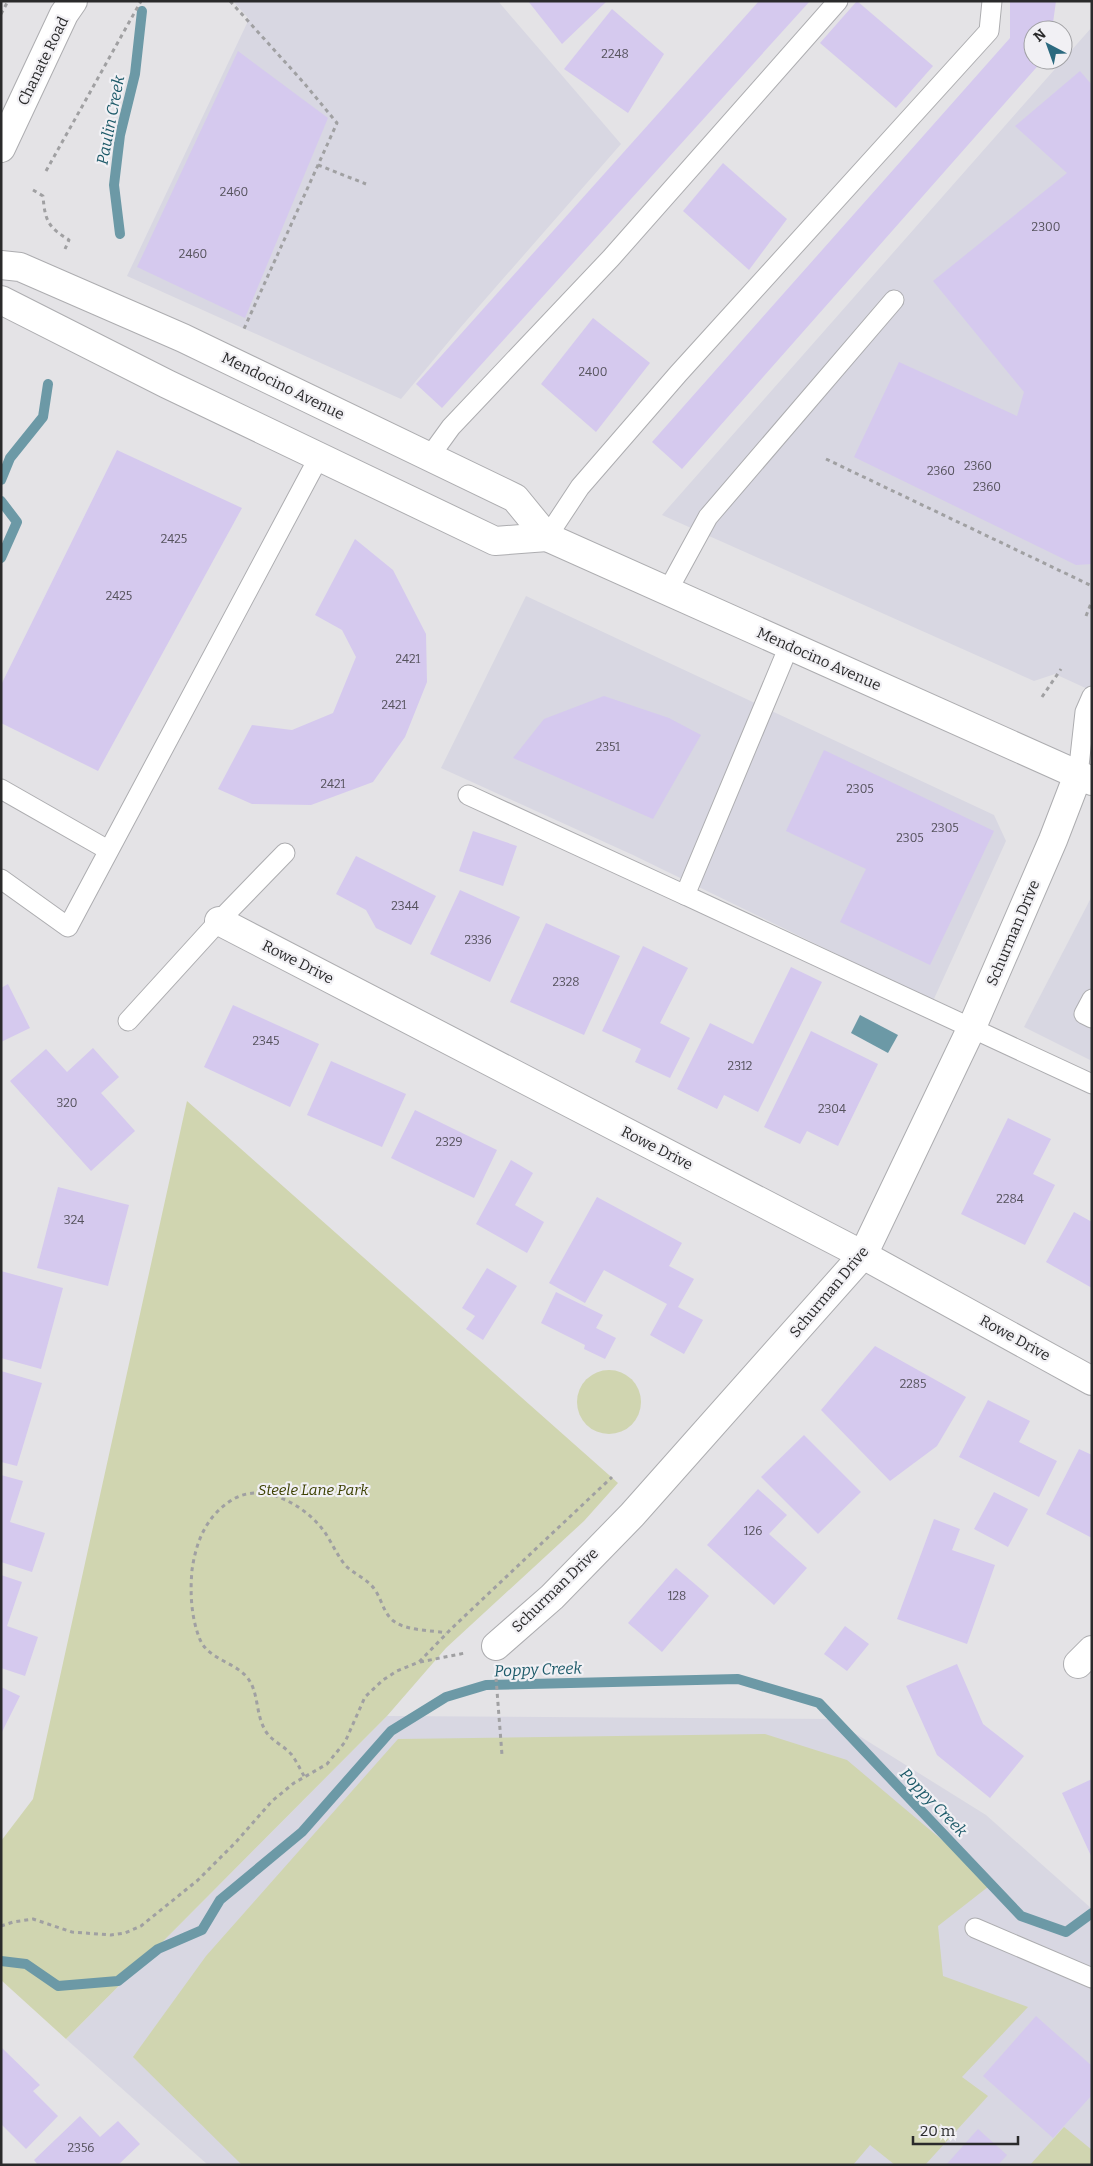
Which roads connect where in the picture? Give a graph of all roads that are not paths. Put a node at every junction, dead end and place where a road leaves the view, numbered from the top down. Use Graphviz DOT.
graph roads {
  1 [pos="73,1"];
  2 [pos="838,1"];
  3 [pos="992,1"];
  4 [pos="1,148"];
  5 [pos="1,265"];
  6 [pos="1,300"];
  7 [pos="894,300"];
  8 [pos="430,456"];
  9 [pos="319,457"];
  10 [pos="547,537"];
  11 [pos="668,592"];
  12 [pos="789,646"];
  13 [pos="1092,696"];
  14 [pos="1087,772"];
  15 [pos="1,789"];
  16 [pos="468,795"];
  17 [pos="108,850"];
  18 [pos="285,853"];
  19 [pos="1,879"];
  20 [pos="685,895"];
  21 [pos="219,921"];
  22 [pos="1092,999"];
  23 [pos="1092,1018"];
  24 [pos="128,1021"];
  25 [pos="972,1027"];
  26 [pos="1092,1084"];
  27 [pos="863,1255"];
  28 [pos="1092,1381"];
  29 [pos="496,1658"];
  30 [pos="975,1928"];
  31 [pos="1092,1978"];
  1 -- 4 [label="street, Chanate Road"];
  2 -- 8 [label="lane"];
  3 -- 10 [label="lane"];
  5 -- 8 [label="street, Mendocino Avenue"];
  6 -- 9 [label="street, Mendocino Avenue"];
  7 -- 11 [label="lane"];
  8 -- 10 [label="street, Mendocino Avenue"];
  9 -- 10 [label="street, Mendocino Avenue"];
  9 -- 17 [label="lane"];
  10 -- 11 [label="street, Mendocino Avenue"];
  11 -- 12 [label="street, Mendocino Avenue"];
  12 -- 14 [label="street, Mendocino Avenue"];
  12 -- 20 [label="lane"];
  13 -- 14 [label="lane"];
  14 -- 25 [label="street, Schurman Drive"];
  15 -- 17 [label="lane"];
  16 -- 20 [label="lane"];
  17 -- 19 [label="lane"];
  18 -- 21 [label="lane"];
  20 -- 25 [label="lane"];
  21 -- 24 [label="lane"];
  21 -- 27 [label="street, Rowe Drive"];
  22 -- 23 [label="lane"];
  25 -- 26 [label="lane"];
  25 -- 27 [label="street, Schurman Drive"];
  27 -- 28 [label="street, Rowe Drive"];
  27 -- 29 [label="street, Schurman Drive"];
  30 -- 31 [label="lane"];
}
